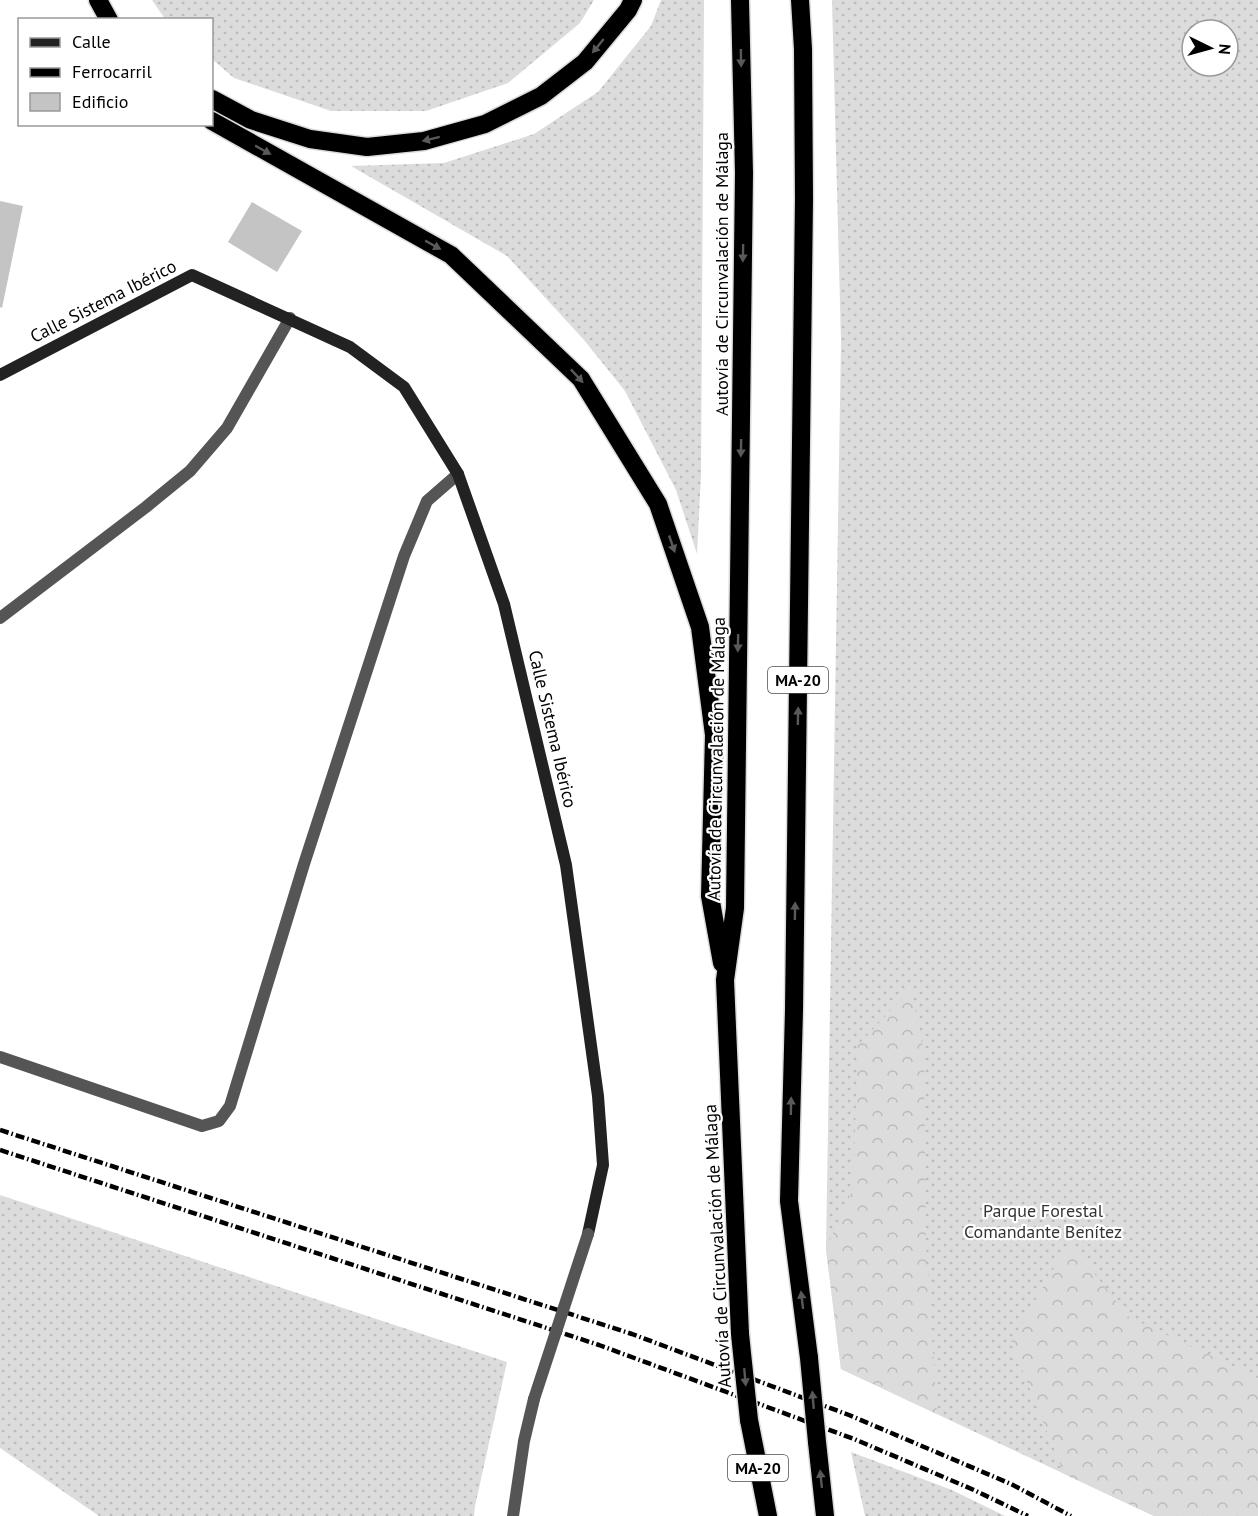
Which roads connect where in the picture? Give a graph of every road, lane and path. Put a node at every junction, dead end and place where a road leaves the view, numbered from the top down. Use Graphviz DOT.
graph roads {
  1 [pos="98,0"];
  2 [pos="633,0"];
  3 [pos="740,0"];
  4 [pos="800,0"];
  5 [pos="108,18"];
  6 [pos="213,100"];
  7 [pos="213,122"];
  8 [pos="290,318"];
  9 [pos="0,375"];
  10 [pos="458,474"];
  11 [pos="0,618"];
  12 [pos="725,980"];
  13 [pos="0,1057"];
  14 [pos="513,1516"];
  15 [pos="768,1516"];
  16 [pos="825,1516"];
  1 -- 5 [label="highway"];
  2 -- 6 [label="highway, one-way"];
  3 -- 12 [label="highway, Autovía de Circunvalación de Málaga / MA-20, one-way"];
  16 -- 4 [label="highway, MA-20, one-way, bridge"];
  7 -- 12 [label="highway, one-way"];
  8 -- 9 [label="street, Calle Sistema Ibérico"];
  8 -- 10 [label="street, Calle Sistema Ibérico"];
  8 -- 11 [label="street"];
  10 -- 13 [label="street"];
  10 -- 14 [label="street, Calle Sistema Ibérico, bridge"];
  12 -- 15 [label="highway, Autovía de Circunvalación de Málaga / MA-20, one-way, bridge"];
}
